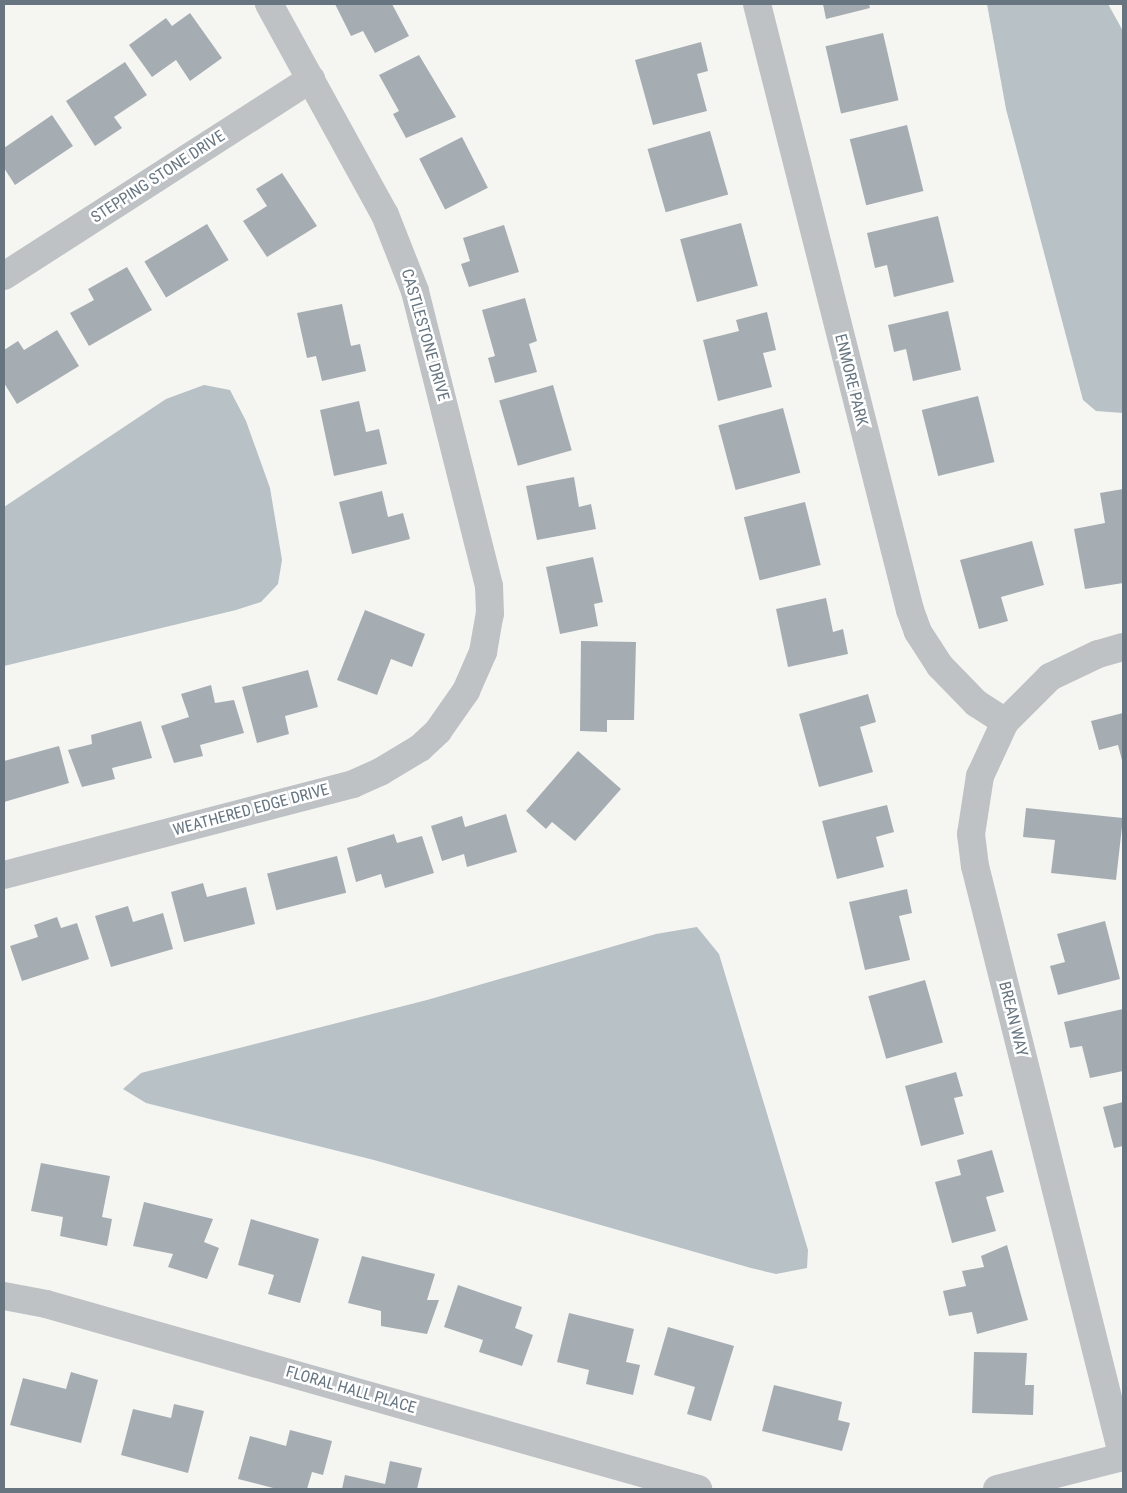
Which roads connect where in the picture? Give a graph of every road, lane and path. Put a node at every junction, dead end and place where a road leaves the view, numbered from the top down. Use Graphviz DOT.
graph roads {
  1 [pos="269,4"];
  2 [pos="757,4"];
  3 [pos="311,79"];
  4 [pos="4,276"];
  5 [pos="1123,647"];
  6 [pos="466,691"];
  7 [pos="1005,722"];
  8 [pos="4,875"];
  9 [pos="4,1296"];
  10 [pos="1123,1457"];
  11 [pos="698,1489"];
  12 [pos="997,1489"];
  1 -- 3 [label="street, CASTLESTONE DRIVE"];
  2 -- 7 [label="street, ENMORE PARK"];
  3 -- 4 [label="street, STEPPING STONE DRIVE"];
  3 -- 6 [label="street, CASTLESTONE DRIVE"];
  5 -- 7 [label="street, BREAN WAY"];
  6 -- 8 [label="street, WEATHERED EDGE DRIVE"];
  7 -- 10 [label="street, BREAN WAY"];
  9 -- 11 [label="street, FLORAL HALL PLACE"];
  10 -- 12 [label="street"];
}
